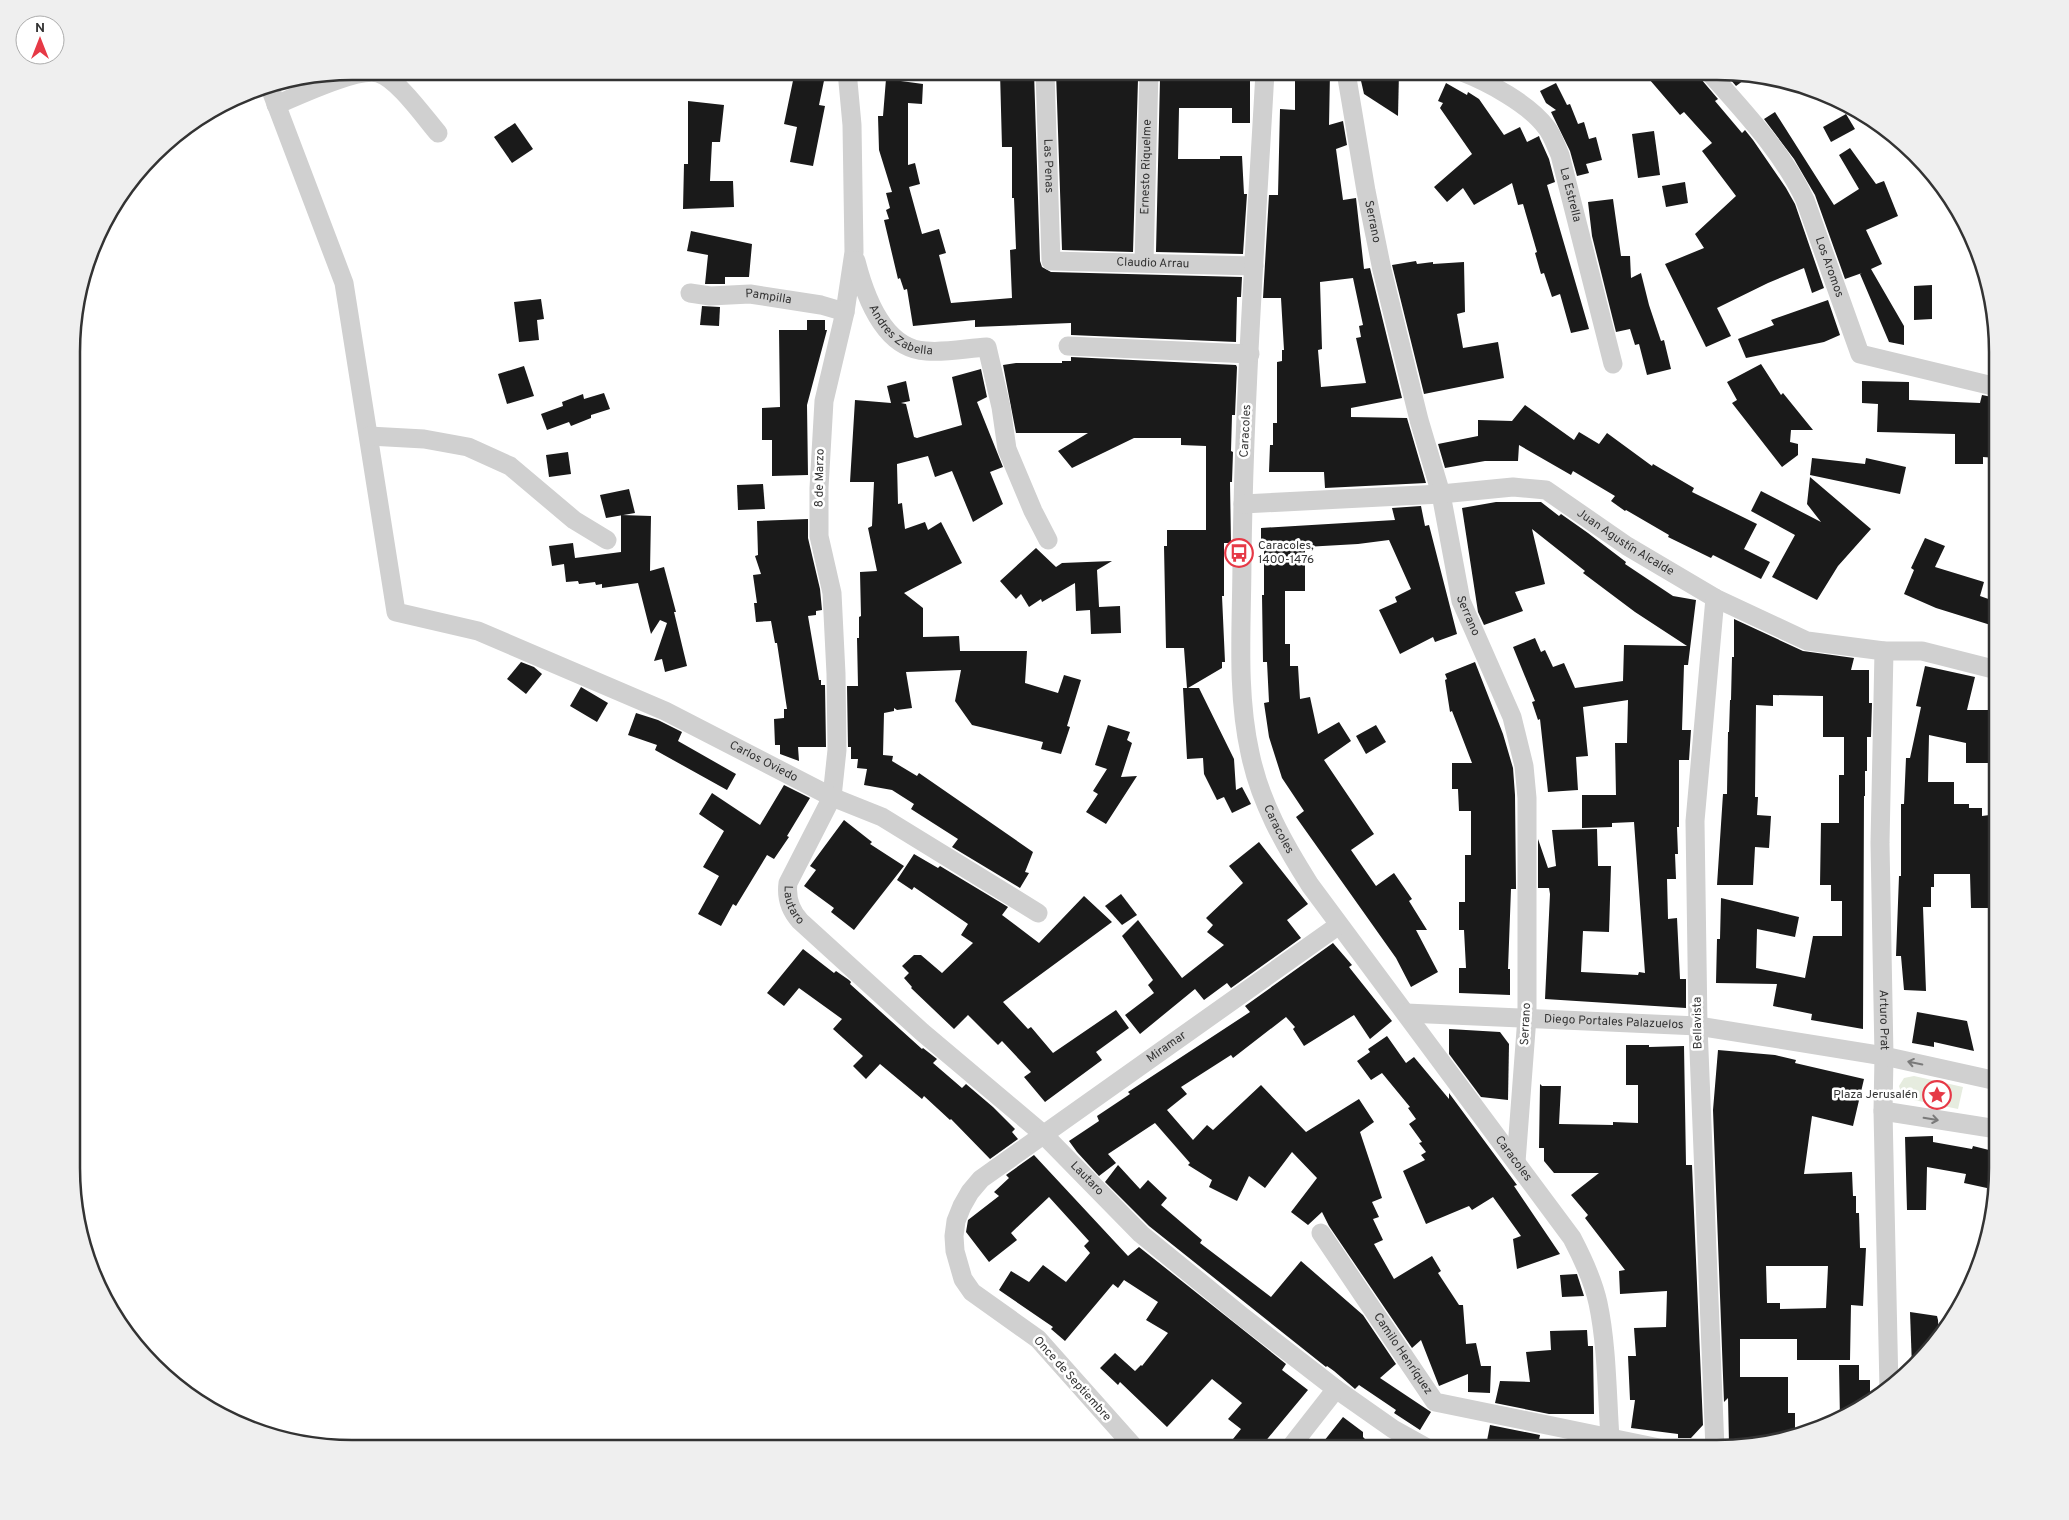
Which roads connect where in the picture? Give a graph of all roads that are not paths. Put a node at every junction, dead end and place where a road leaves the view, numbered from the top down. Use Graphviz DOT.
graph roads {
  1 [pos="389,80"];
  2 [pos="848,80"];
  3 [pos="1045,80"];
  4 [pos="1150,80"];
  5 [pos="1265,80"];
  6 [pos="1347,80"];
  7 [pos="1482,80"];
  8 [pos="1716,80"];
  9 [pos="338,81"];
  10 [pos="273,96"];
  11 [pos="438,133"];
  12 [pos="854,252"];
  13 [pos="1052,261"];
  14 [pos="1144,262"];
  15 [pos="1254,266"];
  16 [pos="690,293"];
  17 [pos="844,312"];
  18 [pos="1068,346"];
  19 [pos="1250,354"];
  20 [pos="1613,364"];
  21 [pos="1989,385"];
  22 [pos="369,436"];
  23 [pos="1441,494"];
  24 [pos="1243,504"];
  25 [pos="607,540"];
  26 [pos="1048,540"];
  27 [pos="1715,598"];
  28 [pos="1884,651"];
  29 [pos="1989,668"];
  30 [pos="832,797"];
  31 [pos="791,875"];
  32 [pos="1038,913"];
  33 [pos="1340,925"];
  34 [pos="1406,1013"];
  35 [pos="1527,1017"];
  36 [pos="1698,1026"];
  37 [pos="1884,1056"];
  38 [pos="1989,1079"];
  39 [pos="1883,1111"];
  40 [pos="1989,1128"];
  41 [pos="1043,1134"];
  42 [pos="1516,1162"];
  43 [pos="994,1170"];
  44 [pos="1321,1233"];
  45 [pos="1889,1379"];
  46 [pos="1336,1389"];
  47 [pos="1610,1438"];
  48 [pos="1127,1440"];
  49 [pos="1296,1440"];
  50 [pos="1412,1440"];
  51 [pos="1620,1440"];
  52 [pos="1715,1440"];
  1 -- 11 [label="street"];
  2 -- 12 [label="street, 8 de Marzo"];
  3 -- 13 [label="street, Las Penas"];
  4 -- 14 [label="street, Ernesto Riquelme"];
  5 -- 15 [label="street, Caracoles"];
  6 -- 23 [label="street, Serrano"];
  7 -- 20 [label="street, La Estrella"];
  8 -- 21 [label="street, Los Aromos"];
  9 -- 10 [label="street"];
  10 -- 22 [label="street"];
  12 -- 17 [label="street, 8 de Marzo"];
  12 -- 26 [label="street, Andres Zabella"];
  13 -- 14 [label="street, Claudio Arrau"];
  14 -- 15 [label="street, Claudio Arrau"];
  15 -- 19 [label="street, Caracoles"];
  16 -- 17 [label="street, Pampilla"];
  17 -- 30 [label="street, 8 de Marzo"];
  18 -- 19 [label="street"];
  19 -- 24 [label="street, Caracoles"];
  22 -- 25 [label="street"];
  22 -- 30 [label="street, Carlos Oviedo"];
  23 -- 24 [label="street, Juan Agustín Alcalde"];
  23 -- 27 [label="street, Juan Agustín Alcalde"];
  23 -- 35 [label="street, Serrano"];
  24 -- 33 [label="street, Caracoles"];
  27 -- 28 [label="street, Juan Agustín Alcalde"];
  27 -- 36 [label="street, Bellavista"];
  28 -- 29 [label="street, Juan Agustín Alcalde"];
  28 -- 37 [label="street, Arturo Prat"];
  30 -- 31 [label="street, 8 de Marzo"];
  30 -- 32 [label="street, Carlos Oviedo"];
  31 -- 41 [label="street, Lautaro"];
  33 -- 34 [label="street, Caracoles"];
  33 -- 41 [label="street, Miramar"];
  34 -- 35 [label="street, Diego Portales Palazuelos"];
  34 -- 42 [label="street, Caracoles"];
  35 -- 36 [label="street, Diego Portales Palazuelos"];
  35 -- 42 [label="street, Serrano"];
  36 -- 37 [label="street, Diego Portales Palazuelos"];
  36 -- 52 [label="street, Bellavista"];
  38 -- 37 [label="street, Diego Portales Palazuelos, one-way"];
  37 -- 39 [label="street, Arturo Prat"];
  39 -- 40 [label="street, one-way"];
  39 -- 45 [label="street, Arturo Prat"];
  41 -- 43 [label="street, Miramar"];
  41 -- 46 [label="street, Lautaro"];
  42 -- 47 [label="street, Caracoles"];
  43 -- 48 [label="street, Once de Septiembre"];
  44 -- 47 [label="street, Camilo Henríquez"];
  46 -- 49 [label="street"];
  46 -- 50 [label="street, Lautaro"];
  47 -- 51 [label="street"];
}
